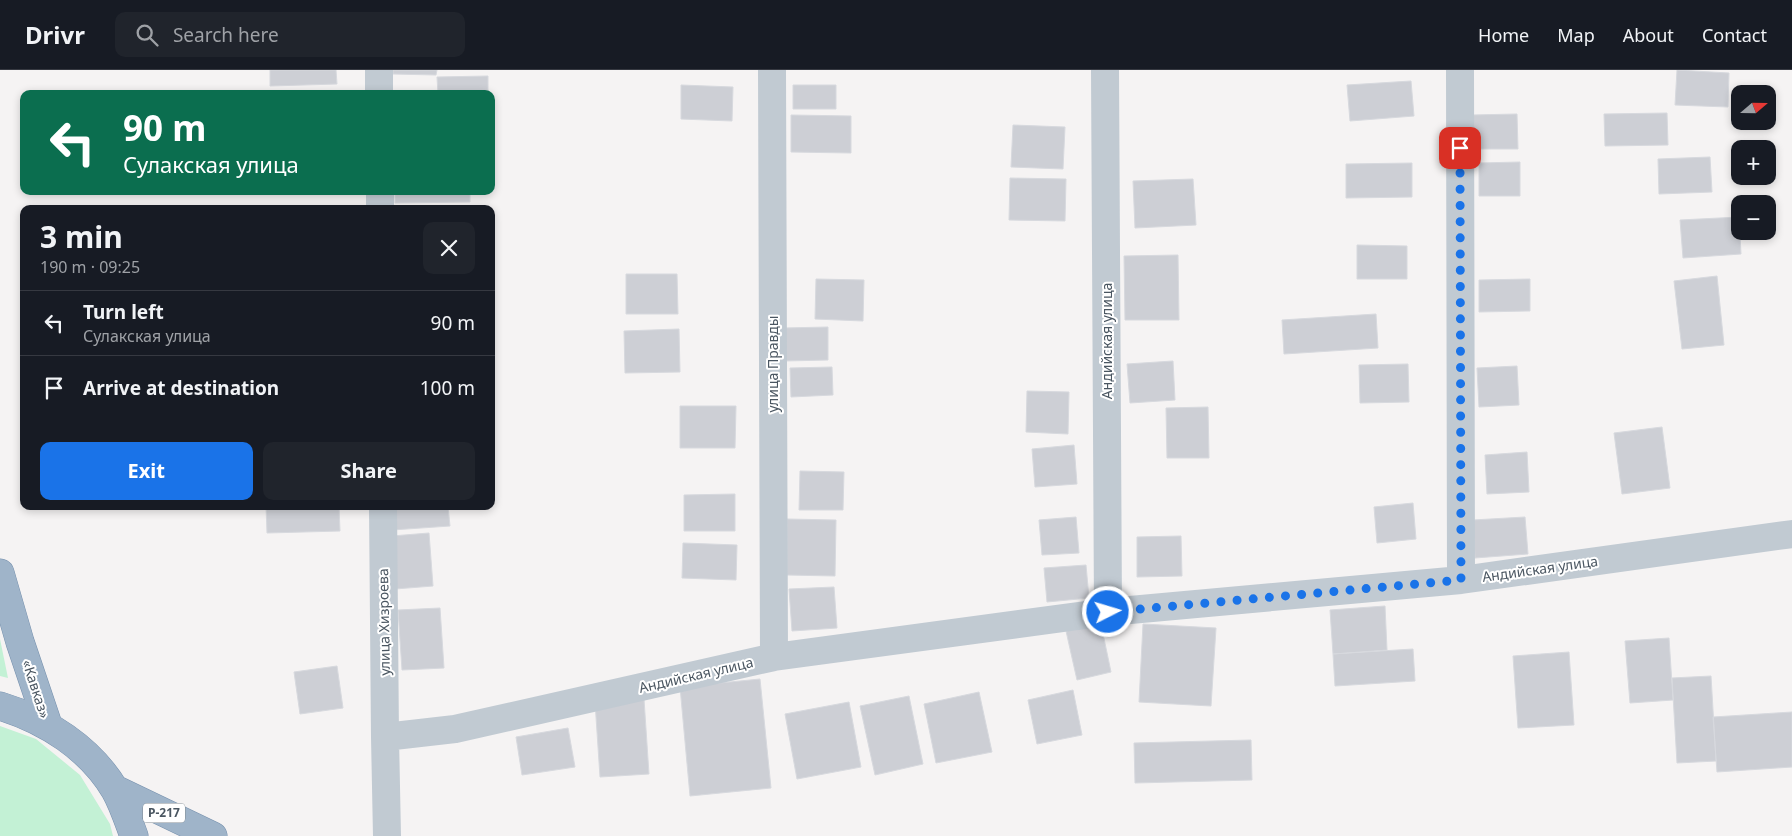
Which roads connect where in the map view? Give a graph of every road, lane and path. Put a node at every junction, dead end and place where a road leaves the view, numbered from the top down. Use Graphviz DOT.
graph roads {
  1 [pos="379,70"];
  2 [pos="772,70"];
  3 [pos="1105,70"];
  4 [pos="1460,70"];
  5 [pos="379,90"];
  6 [pos="383,510"];
  7 [pos="1792,534"];
  8 [pos="0,573"];
  9 [pos="1461,580"];
  10 [pos="1108,612"];
  11 [pos="774,657"];
  12 [pos="0,706"];
  13 [pos="48,725"];
  14 [pos="385,737"];
  15 [pos="115,789"];
  16 [pos="134,836"];
  17 [pos="213,836"];
  18 [pos="387,836"];
  1 -- 5 [label="street"];
  2 -- 11 [label="street, улица Правды"];
  3 -- 10 [label="street, Андийская улица"];
  4 -- 9 [label="street"];
  6 -- 14 [label="street, улица Хизроева"];
  7 -- 9 [label="street, Андийская улица"];
  8 -- 13 [label="highway, «Кавказ»"];
  9 -- 10 [label="street, Андийская улица"];
  10 -- 11 [label="street, Андийская улица"];
  11 -- 14 [label="street, Андийская улица"];
  12 -- 13 [label="highway, Р-217"];
  13 -- 15 [label="highway, «Кавказ» / Р-217"];
  14 -- 18 [label="street"];
  15 -- 16 [label="highway, «Кавказ» / Р-217"];
  15 -- 17 [label="highway, Р-217"];
}
